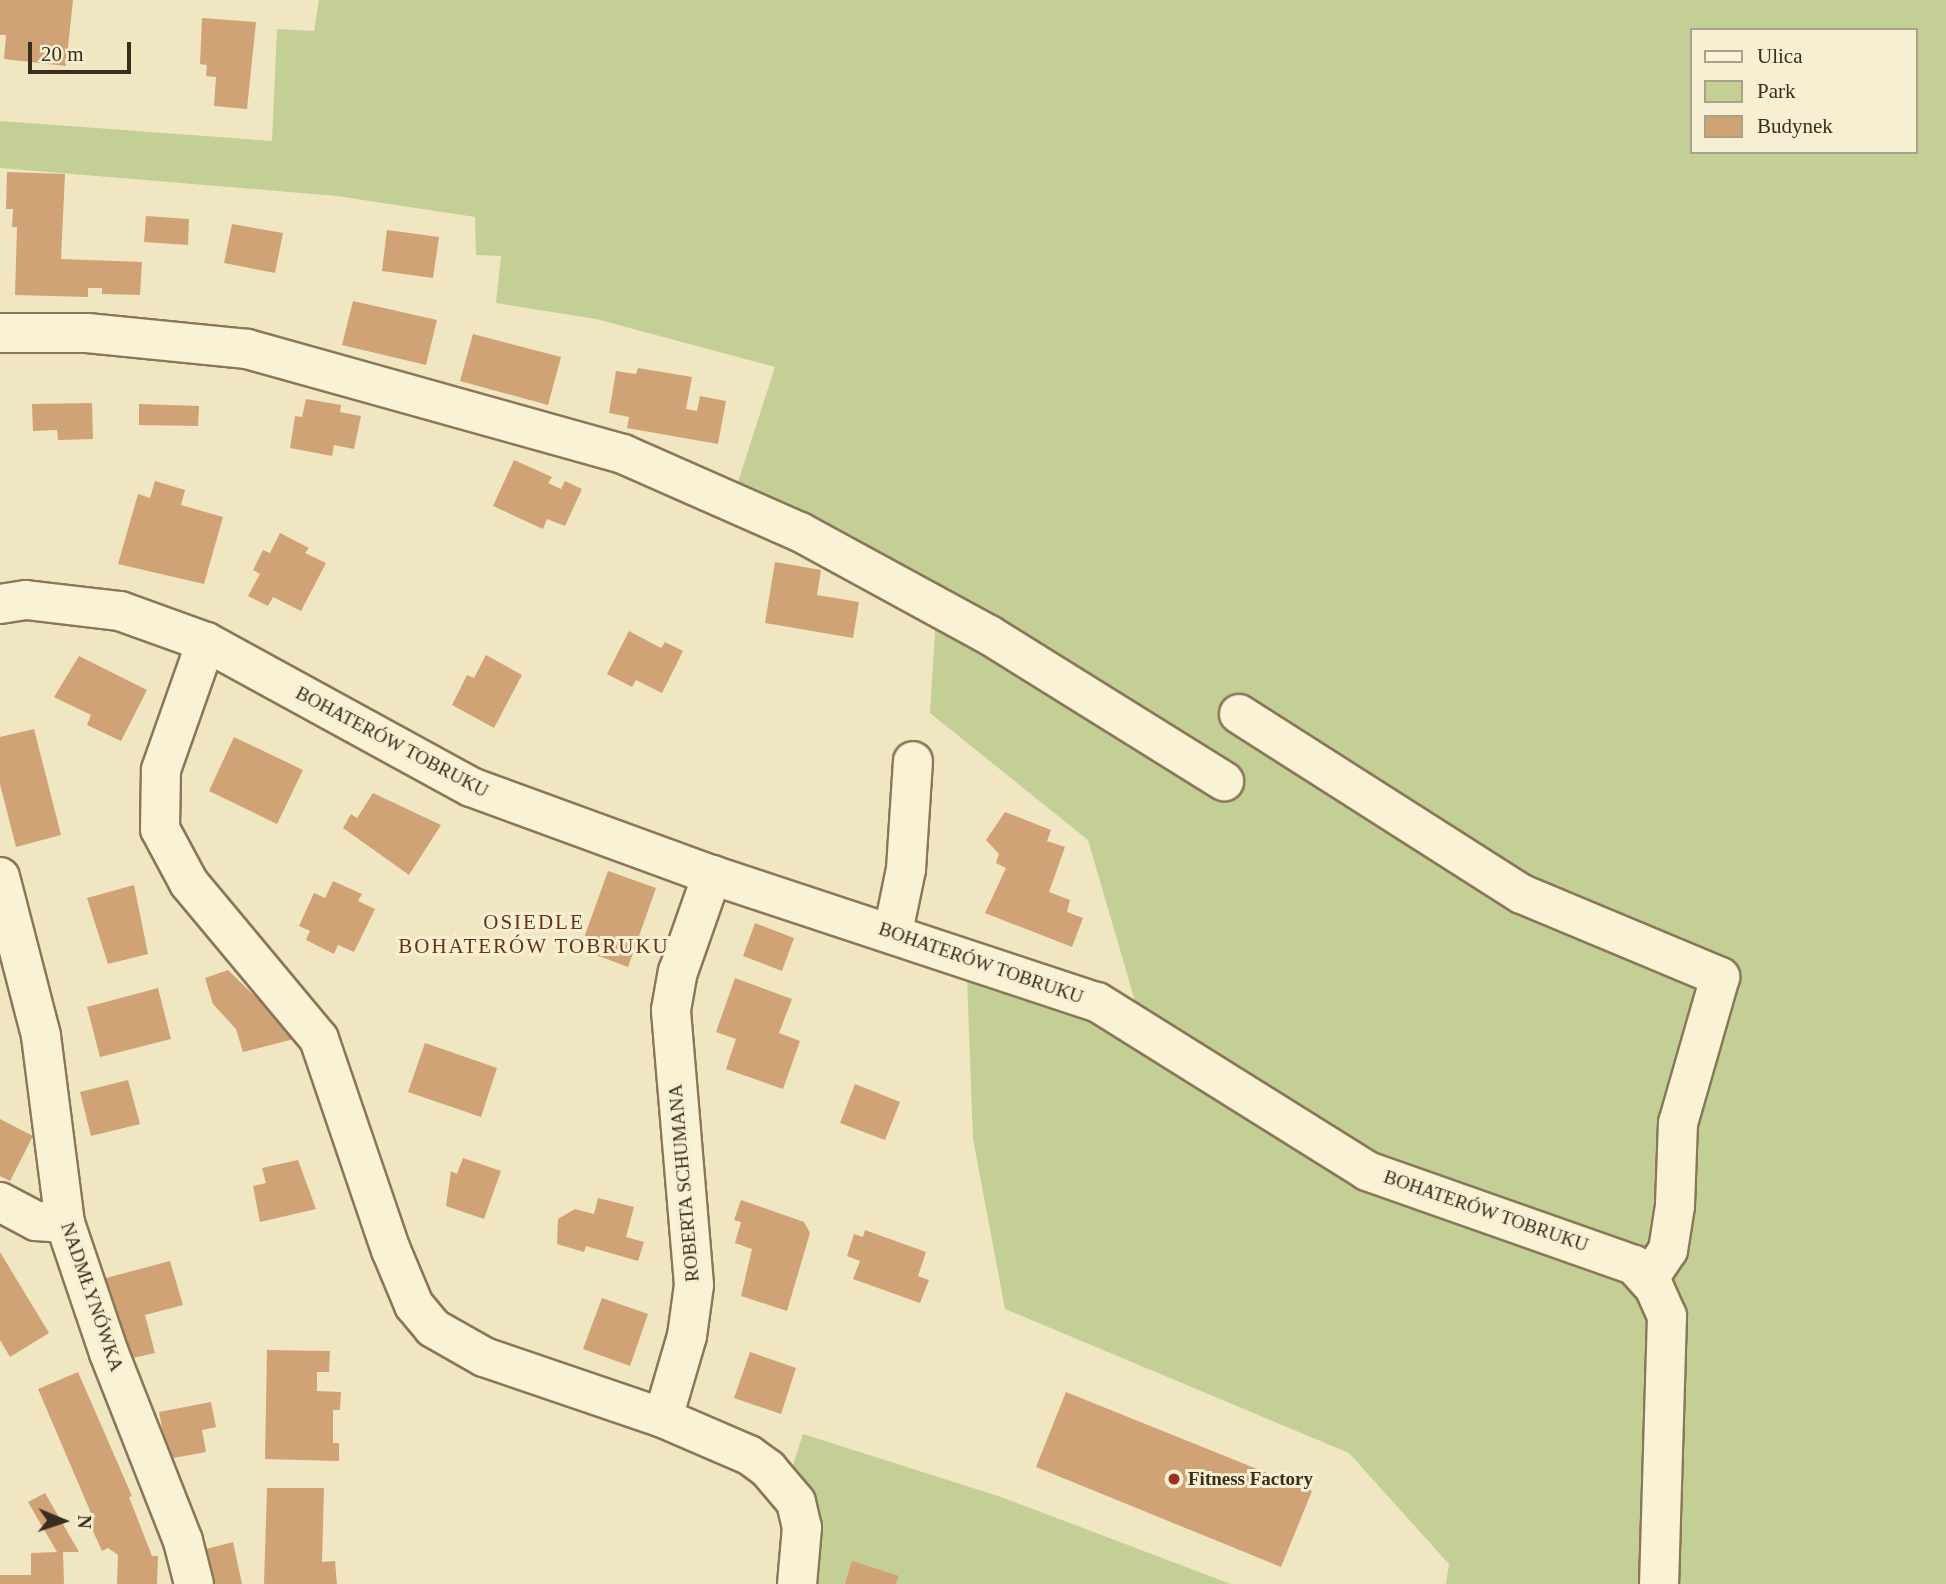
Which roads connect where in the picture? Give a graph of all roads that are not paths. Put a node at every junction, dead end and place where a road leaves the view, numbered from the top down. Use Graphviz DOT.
graph roads {
  1 [pos="0,333"];
  2 [pos="0,604"];
  3 [pos="206,642"];
  4 [pos="1239,714"];
  5 [pos="913,761"];
  6 [pos="1224,781"];
  7 [pos="712,875"];
  8 [pos="0,877"];
  9 [pos="893,932"];
  10 [pos="0,1202"];
  11 [pos="65,1223"];
  12 [pos="1648,1280"];
  13 [pos="663,1418"];
  14 [pos="194,1584"];
  15 [pos="797,1584"];
  16 [pos="1659,1584"];
  1 -- 6 [label="street"];
  2 -- 3 [label="street, BOHATERÓW TOBRUKU"];
  3 -- 7 [label="street, BOHATERÓW TOBRUKU"];
  3 -- 13 [label="street"];
  4 -- 12 [label="street"];
  5 -- 9 [label="street"];
  7 -- 9 [label="street, BOHATERÓW TOBRUKU"];
  7 -- 13 [label="street, ROBERTA SCHUMANA"];
  8 -- 11 [label="street, NADMŁYNÓWKA"];
  9 -- 12 [label="street, BOHATERÓW TOBRUKU"];
  10 -- 11 [label="street"];
  11 -- 14 [label="street, NADMŁYNÓWKA"];
  12 -- 16 [label="street, BOHATERÓW TOBRUKU"];
  13 -- 15 [label="street"];
}
